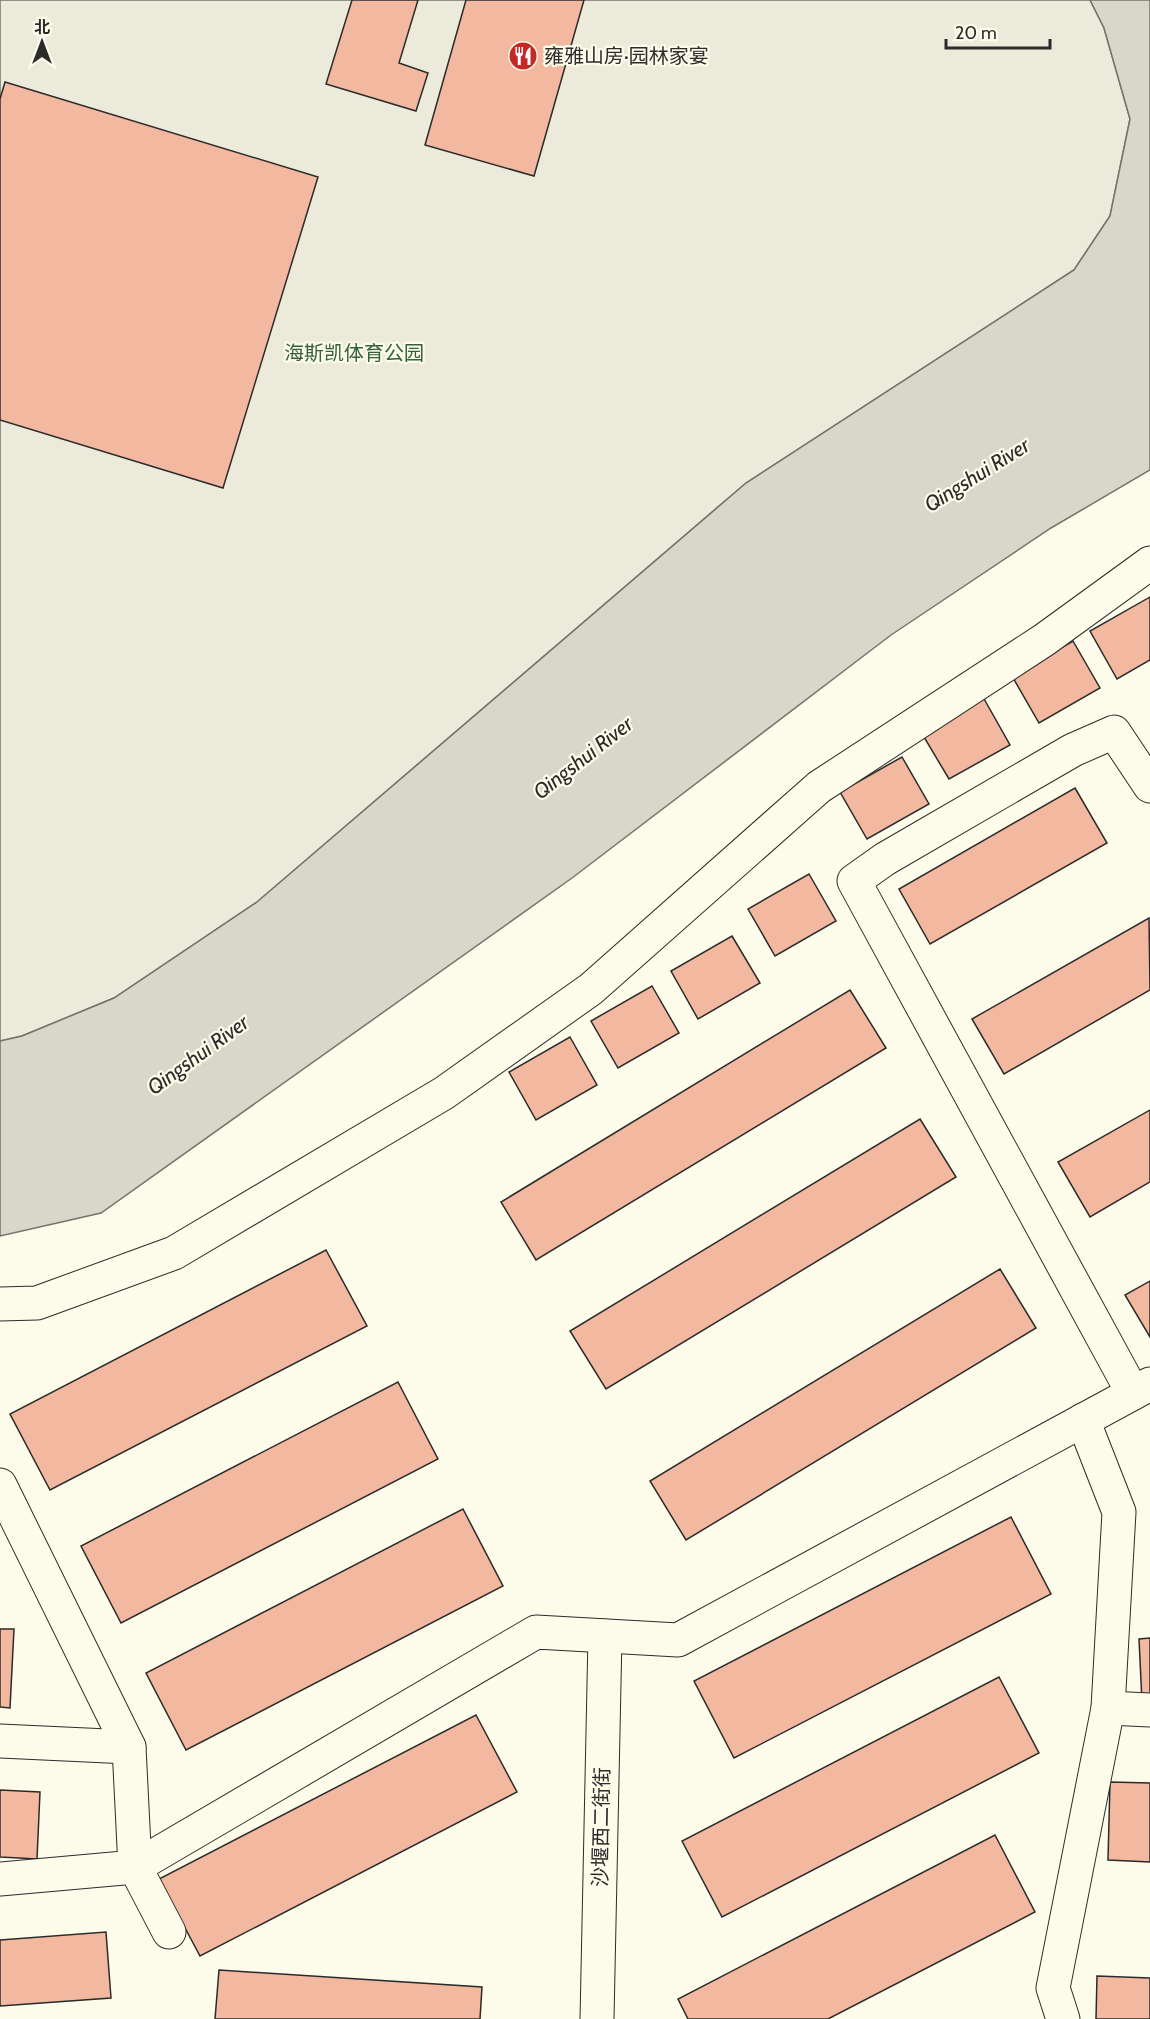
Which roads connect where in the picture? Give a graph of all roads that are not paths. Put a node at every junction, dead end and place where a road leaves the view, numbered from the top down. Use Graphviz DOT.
graph roads {
  1 [pos="1150,563"];
  2 [pos="1150,786"];
  3 [pos="0,1304"];
  4 [pos="1141,1389"];
  5 [pos="1083,1420"];
  6 [pos="0,1485"];
  7 [pos="605,1636"];
  8 [pos="1108,1708"];
  9 [pos="1150,1710"];
  10 [pos="0,1741"];
  11 [pos="129,1747"];
  12 [pos="135,1867"];
  13 [pos="0,1879"];
  14 [pos="169,1932"];
  15 [pos="597,2019"];
  16 [pos="1063,2019"];
  1 -- 3 [label="street"];
  2 -- 4 [label="street"];
  4 -- 5 [label="street"];
  5 -- 7 [label="street"];
  5 -- 8 [label="street"];
  6 -- 11 [label="street"];
  7 -- 12 [label="street"];
  7 -- 15 [label="street, 沙堰西二街街"];
  8 -- 9 [label="street"];
  8 -- 16 [label="street"];
  10 -- 11 [label="street"];
  11 -- 12 [label="street"];
  12 -- 13 [label="street"];
  12 -- 14 [label="street"];
}
